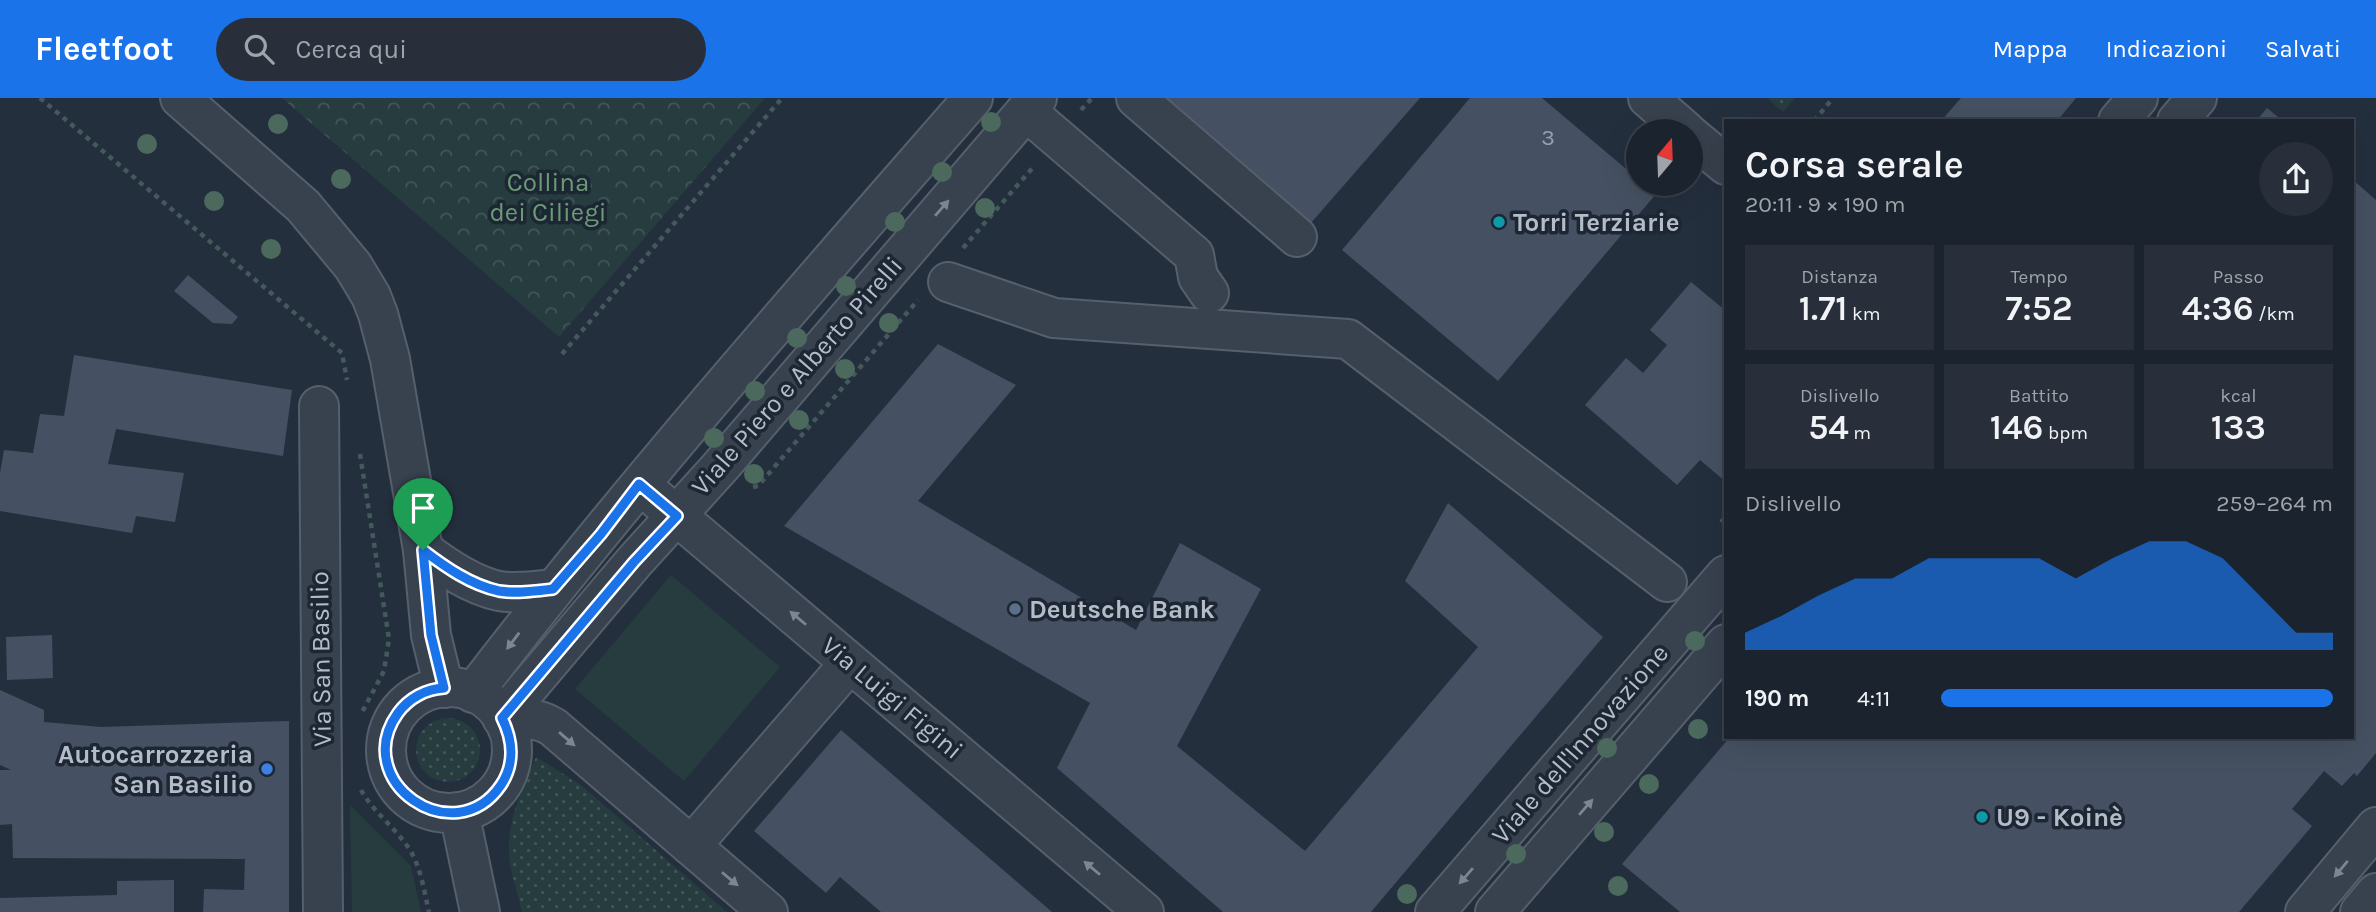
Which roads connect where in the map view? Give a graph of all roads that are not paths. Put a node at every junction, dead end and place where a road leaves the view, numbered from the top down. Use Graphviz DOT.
graph roads {
  1 [pos="180,98"];
  2 [pos="973,98"];
  3 [pos="1136,98"];
  4 [pos="1648,98"];
  5 [pos="2138,98"];
  6 [pos="2197,98"];
  7 [pos="1031,104"];
  8 [pos="1672,119"];
  9 [pos="2120,119"];
  10 [pos="2179,119"];
  11 [pos="1703,146"];
  12 [pos="1724,163"];
  13 [pos="1297,237"];
  14 [pos="948,282"];
  15 [pos="1209,293"];
  16 [pos="318,406"];
  17 [pos="639,484"];
  18 [pos="677,516"];
  19 [pos="423,550"];
  20 [pos="1724,577"];
  21 [pos="1668,582"];
  22 [pos="553,589"];
  23 [pos="1724,647"];
  24 [pos="850,663"];
  25 [pos="459,690"];
  26 [pos="505,722"];
  27 [pos="459,812"];
  28 [pos="2376,827"];
  29 [pos="691,846"];
  30 [pos="2376,893"];
  31 [pos="323,912"];
  32 [pos="480,912"];
  33 [pos="768,912"];
  34 [pos="1144,912"];
  35 [pos="1435,912"];
  36 [pos="1495,912"];
  37 [pos="2305,912"];
  38 [pos="2360,912"];
  1 -- 19 [label="street"];
  2 -- 17 [label="street, Viale Piero e Alberto Pirelli"];
  3 -- 13 [label="street"];
  4 -- 8 [label="street"];
  5 -- 9 [label="street"];
  6 -- 10 [label="street"];
  7 -- 15 [label="street"];
  18 -- 7 [label="street, Viale Piero e Alberto Pirelli, one-way"];
  11 -- 12 [label="street"];
  14 -- 21 [label="street"];
  16 -- 31 [label="street, Via San Basilio"];
  17 -- 18 [label="street, Via Luigi Figini"];
  17 -- 22 [label="street, Viale Piero e Alberto Pirelli"];
  24 -- 18 [label="street, Via Luigi Figini, one-way"];
  18 -- 26 [label="street, Viale Piero e Alberto Pirelli"];
  19 -- 22 [label="street"];
  19 -- 25 [label="street"];
  20 -- 35 [label="street, Viale dell'Innovazione, one-way"];
  22 -- 25 [label="street, Viale Piero e Alberto Pirelli, one-way"];
  36 -- 23 [label="street, Viale dell'Innovazione, one-way"];
  24 -- 29 [label="street"];
  34 -- 24 [label="street, Via Luigi Figini, one-way"];
  25 -- 26 [label="street"];
  25 -- 27 [label="street"];
  26 -- 27 [label="street"];
  26 -- 29 [label="street, one-way"];
  27 -- 32 [label="street"];
  28 -- 37 [label="street, one-way"];
  29 -- 33 [label="street, one-way"];
  30 -- 38 [label="street"];
}
